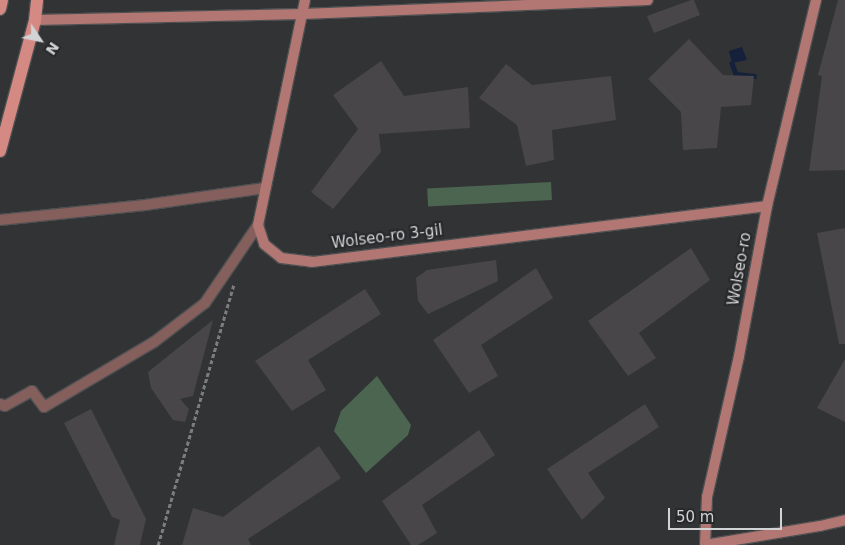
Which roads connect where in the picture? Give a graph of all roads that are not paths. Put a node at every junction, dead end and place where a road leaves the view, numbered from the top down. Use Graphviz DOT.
graph roads {
  1 [pos="2,0"];
  2 [pos="37,0"];
  3 [pos="305,0"];
  4 [pos="648,0"];
  5 [pos="816,0"];
  6 [pos="0,8"];
  7 [pos="302,14"];
  8 [pos="35,20"];
  9 [pos="0,151"];
  10 [pos="265,188"];
  11 [pos="767,206"];
  12 [pos="0,220"];
  13 [pos="258,225"];
  14 [pos="0,404"];
  15 [pos="845,520"];
  16 [pos="705,545"];
  1 -- 6 [label="main road"];
  2 -- 8 [label="main road"];
  3 -- 7 [label="street"];
  4 -- 7 [label="street"];
  5 -- 11 [label="street, Wolseo-ro"];
  7 -- 8 [label="street"];
  7 -- 10 [label="street"];
  8 -- 9 [label="main road"];
  10 -- 12 [label="street"];
  10 -- 13 [label="street"];
  11 -- 13 [label="street, Wolseo-ro 3-gil"];
  11 -- 16 [label="street, Wolseo-ro"];
  13 -- 14 [label="street"];
  15 -- 16 [label="street"];
}
